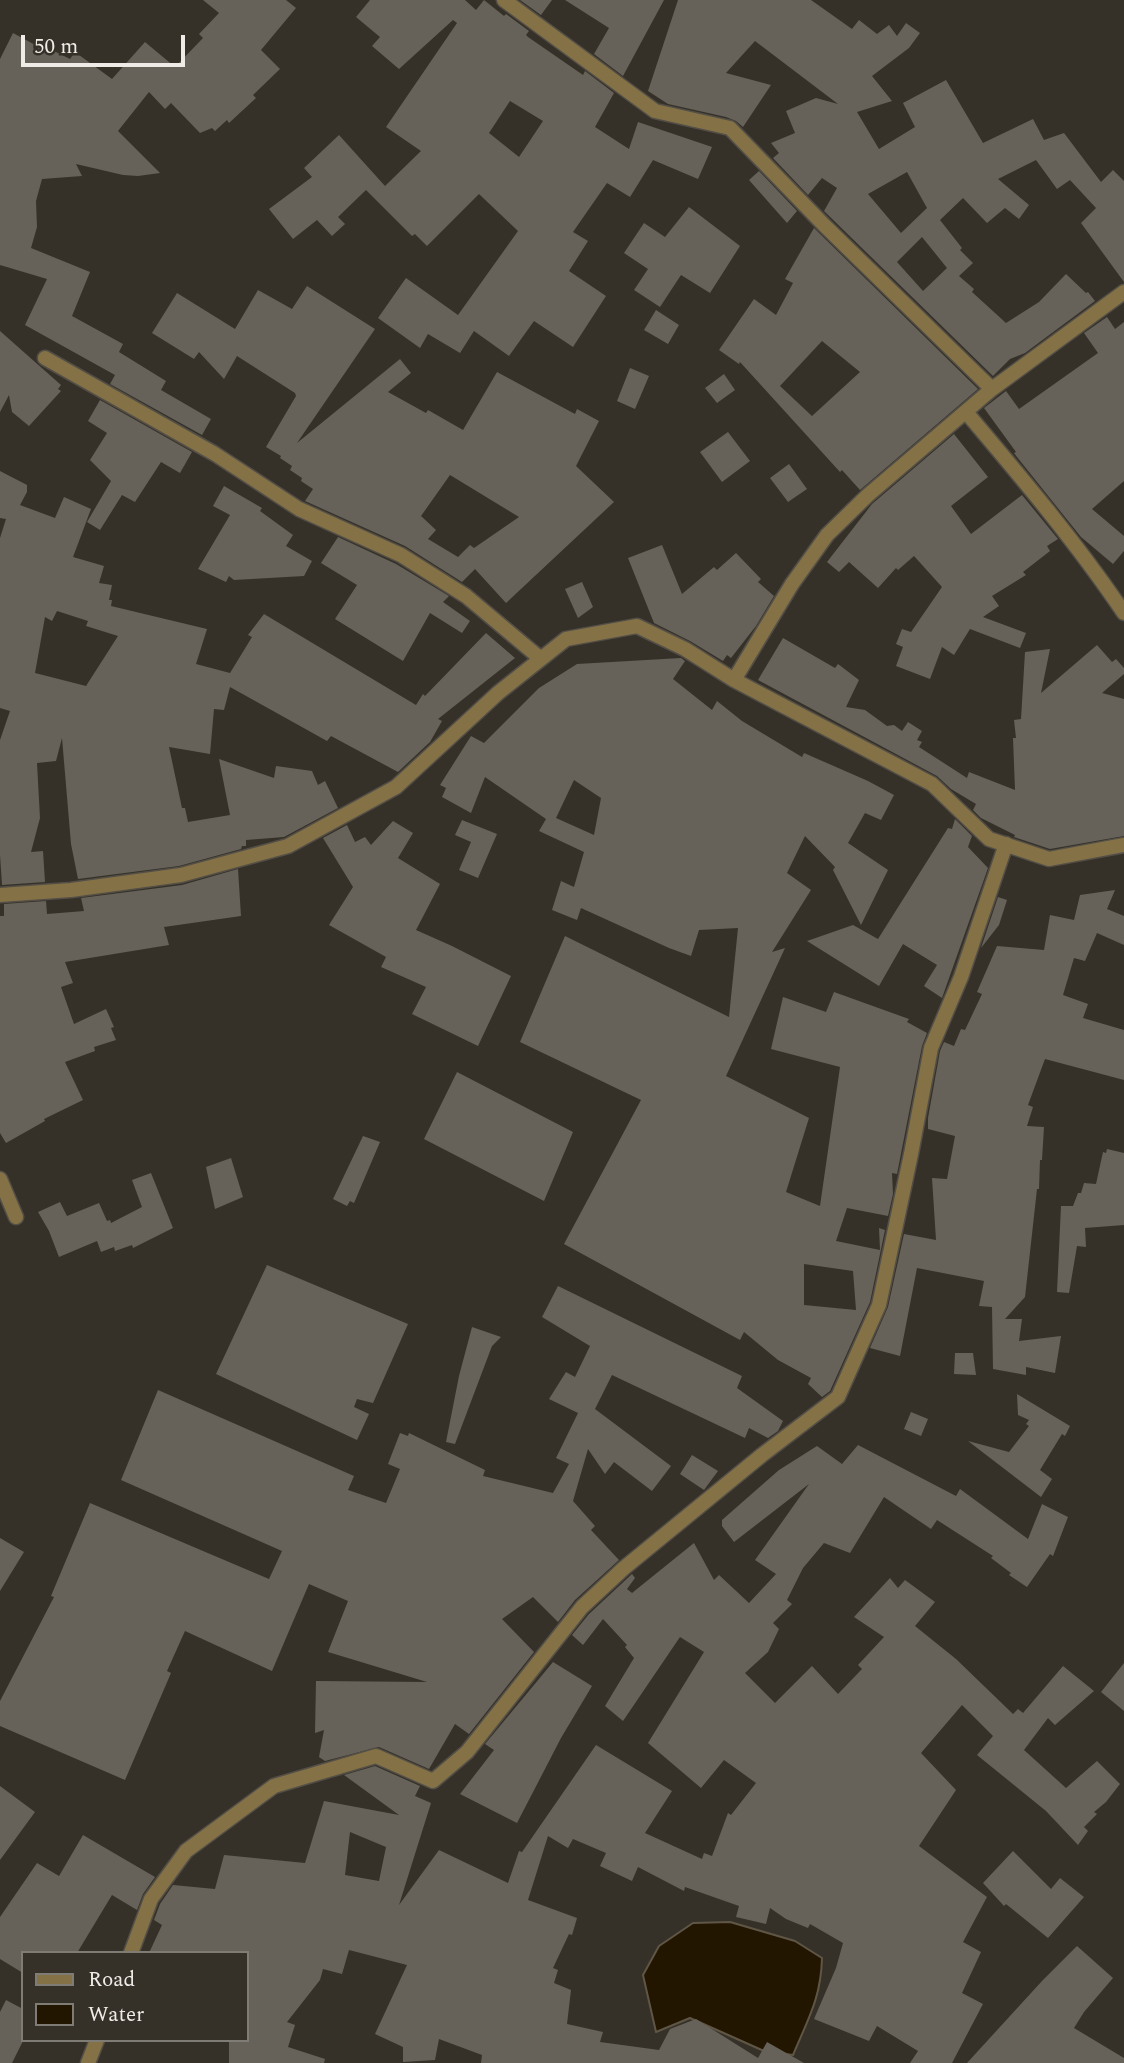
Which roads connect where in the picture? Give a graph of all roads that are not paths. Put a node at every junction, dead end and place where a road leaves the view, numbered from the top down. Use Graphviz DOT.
graph roads {
  1 [pos="504,0"];
  2 [pos="1124,292"];
  3 [pos="46,358"];
  4 [pos="992,389"];
  5 [pos="966,411"];
  6 [pos="1124,613"];
  7 [pos="541,659"];
  8 [pos="734,680"];
  9 [pos="1006,844"];
  10 [pos="1124,845"];
  11 [pos="0,895"];
  12 [pos="0,1179"];
  13 [pos="16,1217"];
  14 [pos="132,1951"];
  15 [pos="96,2042"];
  16 [pos="88,2063"];
  1 -- 4 [label="street"];
  2 -- 4 [label="street"];
  3 -- 7 [label="street"];
  4 -- 5 [label="street"];
  5 -- 6 [label="street"];
  5 -- 8 [label="street"];
  7 -- 8 [label="street"];
  7 -- 11 [label="street"];
  8 -- 9 [label="street"];
  9 -- 10 [label="street"];
  9 -- 14 [label="street"];
  12 -- 13 [label="street"];
  15 -- 16 [label="street"];
}
